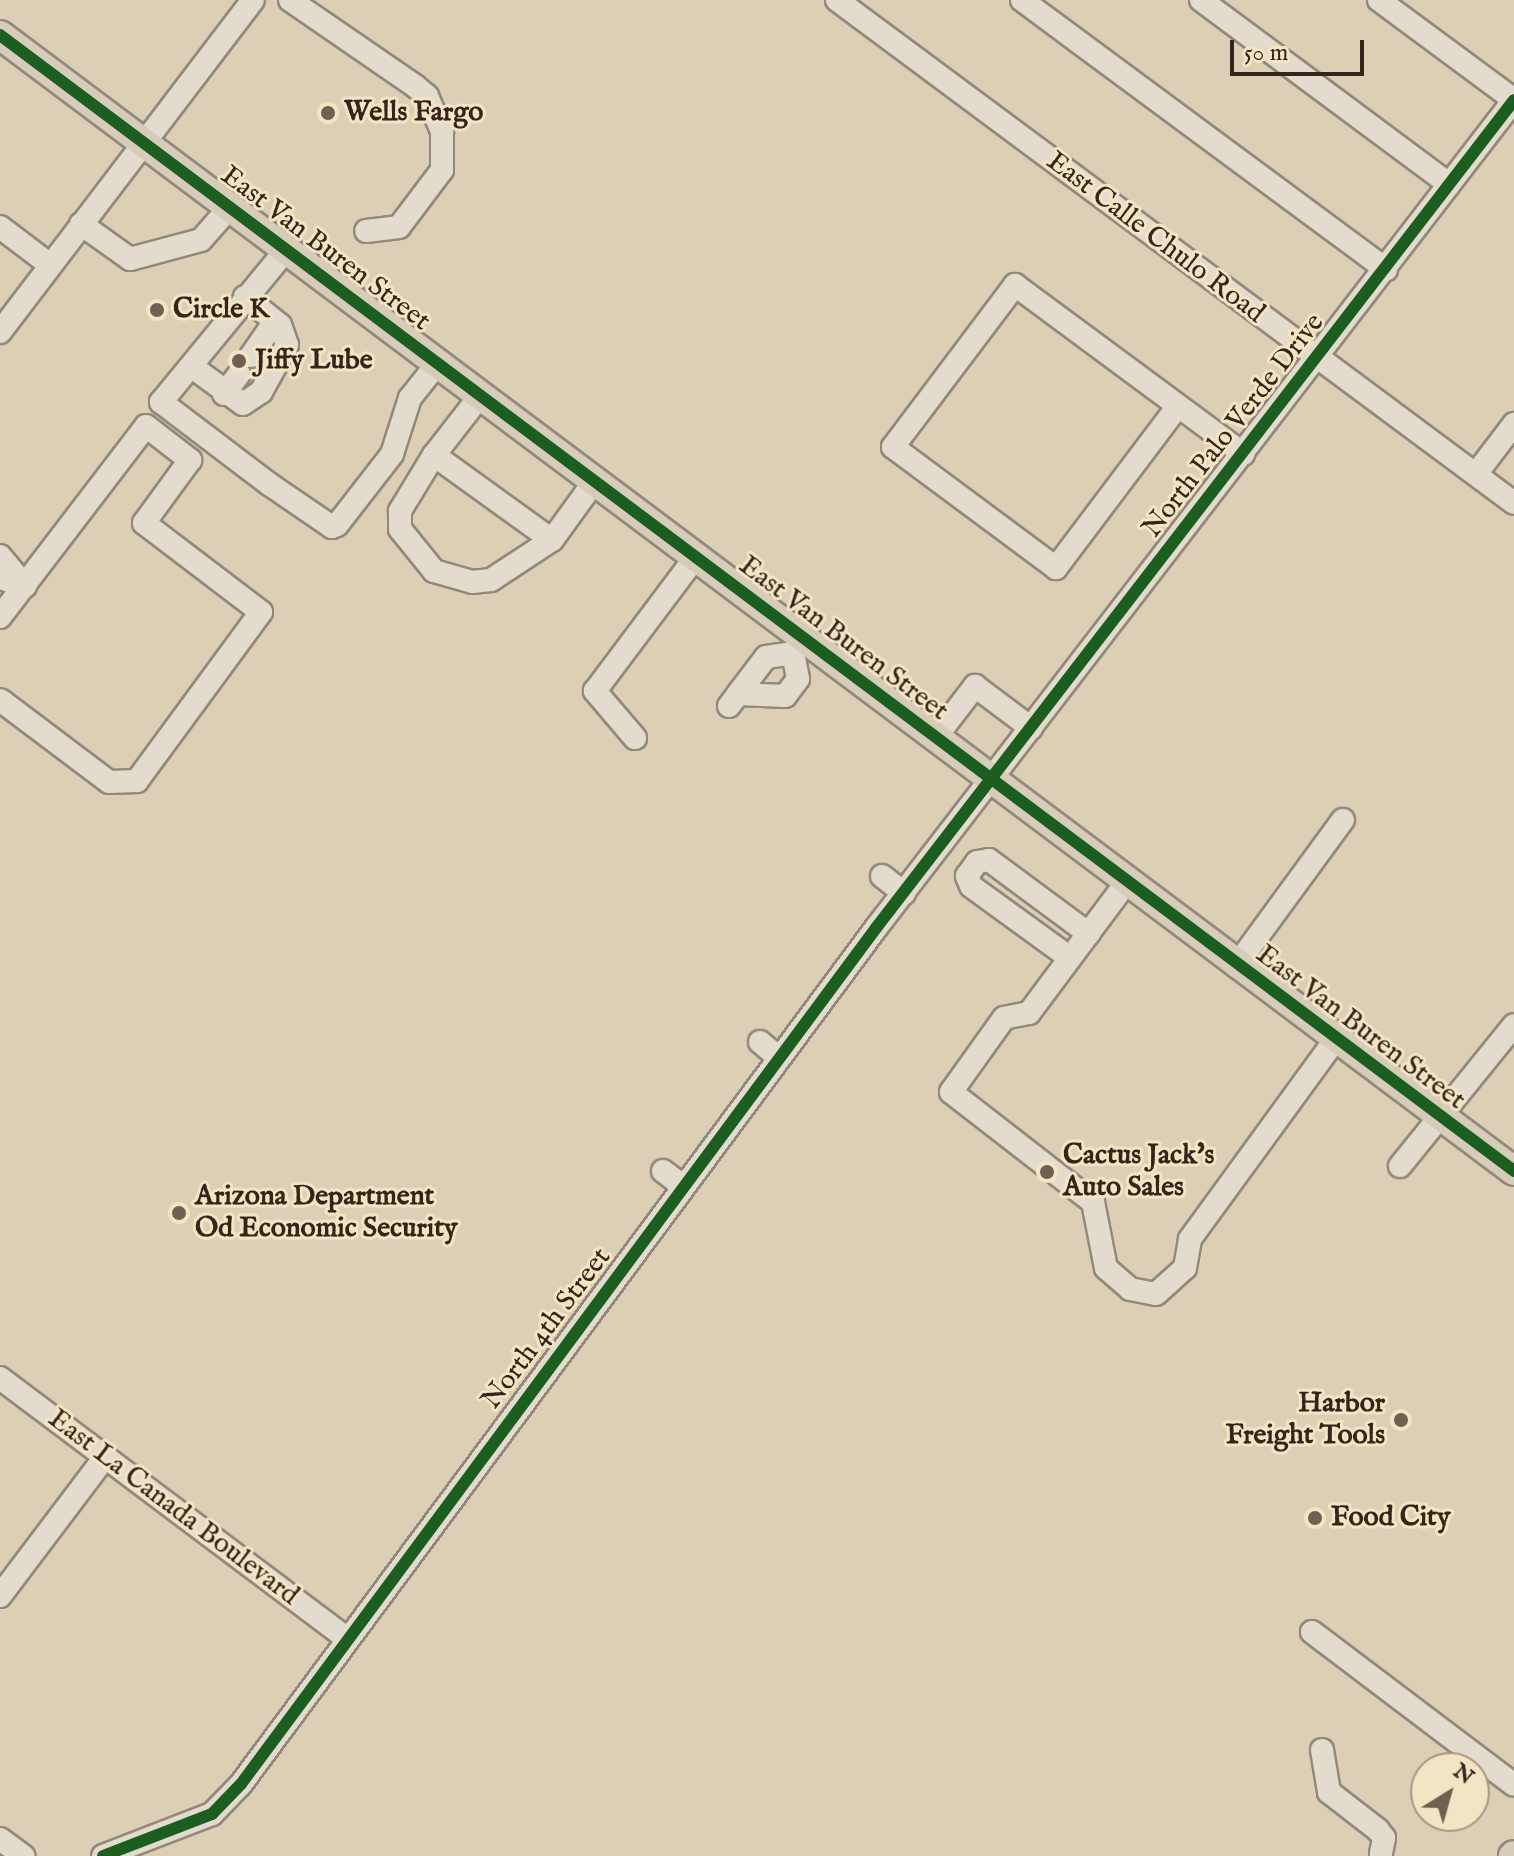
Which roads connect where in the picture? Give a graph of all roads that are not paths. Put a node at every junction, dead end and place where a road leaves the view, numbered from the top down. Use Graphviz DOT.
graph roads {
  1 [pos="253,0"];
  2 [pos="290,0"];
  3 [pos="837,0"];
  4 [pos="1022,0"];
  5 [pos="1201,0"];
  6 [pos="1379,0"];
  7 [pos="1,39"];
  8 [pos="1514,100"];
  9 [pos="144,143"];
  10 [pos="1449,184"];
  11 [pos="230,207"];
  12 [pos="81,224"];
  13 [pos="0,227"];
  14 [pos="366,231"];
  15 [pos="286,250"];
  16 [pos="50,265"];
  17 [pos="1386,269"];
  18 [pos="245,297"];
  19 [pos="275,321"];
  20 [pos="0,332"];
  21 [pos="1317,359"];
  22 [pos="437,364"];
  23 [pos="191,366"];
  24 [pos="224,394"];
  25 [pos="480,396"];
  26 [pos="1178,406"];
  27 [pos="1514,424"];
  28 [pos="1243,454"];
  29 [pos="434,455"];
  30 [pos="1476,474"];
  31 [pos="594,482"];
  32 [pos="1514,503"];
  33 [pos="552,540"];
  34 [pos="0,556"];
  35 [pos="695,558"];
  36 [pos="0,578"];
  37 [pos="25,586"];
  38 [pos="0,617"];
  39 [pos="798,646"];
  40 [pos="0,700"];
  41 [pos="1031,728"];
  42 [pos="635,738"];
  43 [pos="935,738"];
  44 [pos="990,780"];
  45 [pos="1343,820"];
  46 [pos="882,876"];
  47 [pos="1126,883"];
  48 [pos="904,893"];
  49 [pos="1089,934"];
  50 [pos="1070,958"];
  51 [pos="1236,966"];
  52 [pos="1514,1025"];
  53 [pos="1335,1040"];
  54 [pos="760,1042"];
  55 [pos="779,1058"];
  56 [pos="1441,1118"];
  57 [pos="1400,1166"];
  58 [pos="663,1171"];
  59 [pos="1514,1171"];
  60 [pos="683,1186"];
  61 [pos="0,1378"];
  62 [pos="105,1457"];
  63 [pos="0,1596"];
  64 [pos="1312,1632"];
  65 [pos="346,1638"];
  66 [pos="1322,1750"];
  67 [pos="1514,1785"];
  68 [pos="0,1839"];
  69 [pos="1381,1854"];
  70 [pos="23,1856"];
  71 [pos="103,1856"];
  1 -- 9 [label="street"];
  2 -- 14 [label="street"];
  3 -- 21 [label="street, East Calle Chulo Road"];
  4 -- 17 [label="street"];
  5 -- 10 [label="street"];
  6 -- 8 [label="street"];
  7 -- 9 [label="main road, East Van Buren Street"];
  8 -- 10 [label="street, North Palo Verde Drive"];
  9 -- 11 [label="main road, East Van Buren Street"];
  9 -- 12 [label="street"];
  10 -- 17 [label="street, North Palo Verde Drive"];
  11 -- 12 [label="street"];
  11 -- 15 [label="main road, East Van Buren Street"];
  12 -- 16 [label="street"];
  13 -- 16 [label="street"];
  15 -- 18 [label="street"];
  15 -- 22 [label="main road, East Van Buren Street"];
  16 -- 20 [label="street"];
  17 -- 21 [label="street, North Palo Verde Drive"];
  18 -- 19 [label="street"];
  18 -- 23 [label="street"];
  19 -- 24 [label="street"];
  19 -- 24 [label="street"];
  21 -- 28 [label="street, North Palo Verde Drive"];
  21 -- 30 [label="street, East Calle Chulo Road"];
  22 -- 23 [label="street"];
  22 -- 25 [label="main road, East Van Buren Street"];
  23 -- 24 [label="street"];
  25 -- 29 [label="street"];
  25 -- 31 [label="main road, East Van Buren Street"];
  26 -- 26 [label="street"];
  26 -- 28 [label="street"];
  27 -- 30 [label="street"];
  28 -- 41 [label="street, North Palo Verde Drive"];
  29 -- 33 [label="street"];
  29 -- 33 [label="street"];
  30 -- 32 [label="street, East Calle Chulo Road"];
  31 -- 33 [label="street"];
  31 -- 35 [label="main road, East Van Buren Street"];
  34 -- 37 [label="street"];
  35 -- 39 [label="main road, East Van Buren Street"];
  35 -- 42 [label="street"];
  36 -- 37 [label="street"];
  37 -- 38 [label="street"];
  37 -- 40 [label="street"];
  39 -- 39 [label="street"];
  39 -- 43 [label="main road, East Van Buren Street"];
  41 -- 43 [label="street"];
  41 -- 44 [label="street, North Palo Verde Drive"];
  43 -- 44 [label="main road, East Van Buren Street"];
  44 -- 47 [label="main road, East Van Buren Street"];
  44 -- 48 [label="street, North 4th Street"];
  45 -- 51 [label="street"];
  46 -- 48 [label="street"];
  47 -- 49 [label="street"];
  47 -- 51 [label="main road, East Van Buren Street"];
  48 -- 55 [label="street, North 4th Street"];
  49 -- 50 [label="street"];
  49 -- 50 [label="street"];
  50 -- 53 [label="street"];
  51 -- 53 [label="main road, East Van Buren Street"];
  52 -- 56 [label="street"];
  53 -- 56 [label="main road, East Van Buren Street"];
  54 -- 55 [label="street"];
  55 -- 60 [label="street, North 4th Street"];
  56 -- 57 [label="street"];
  56 -- 59 [label="main road, East Van Buren Street"];
  58 -- 60 [label="street"];
  60 -- 65 [label="street, North 4th Street"];
  61 -- 62 [label="street, East La Canada Boulevard"];
  62 -- 63 [label="street"];
  62 -- 65 [label="street, East La Canada Boulevard"];
  64 -- 67 [label="street"];
  65 -- 71 [label="street, North 4th Street"];
  66 -- 69 [label="street"];
  68 -- 70 [label="street"];
}
